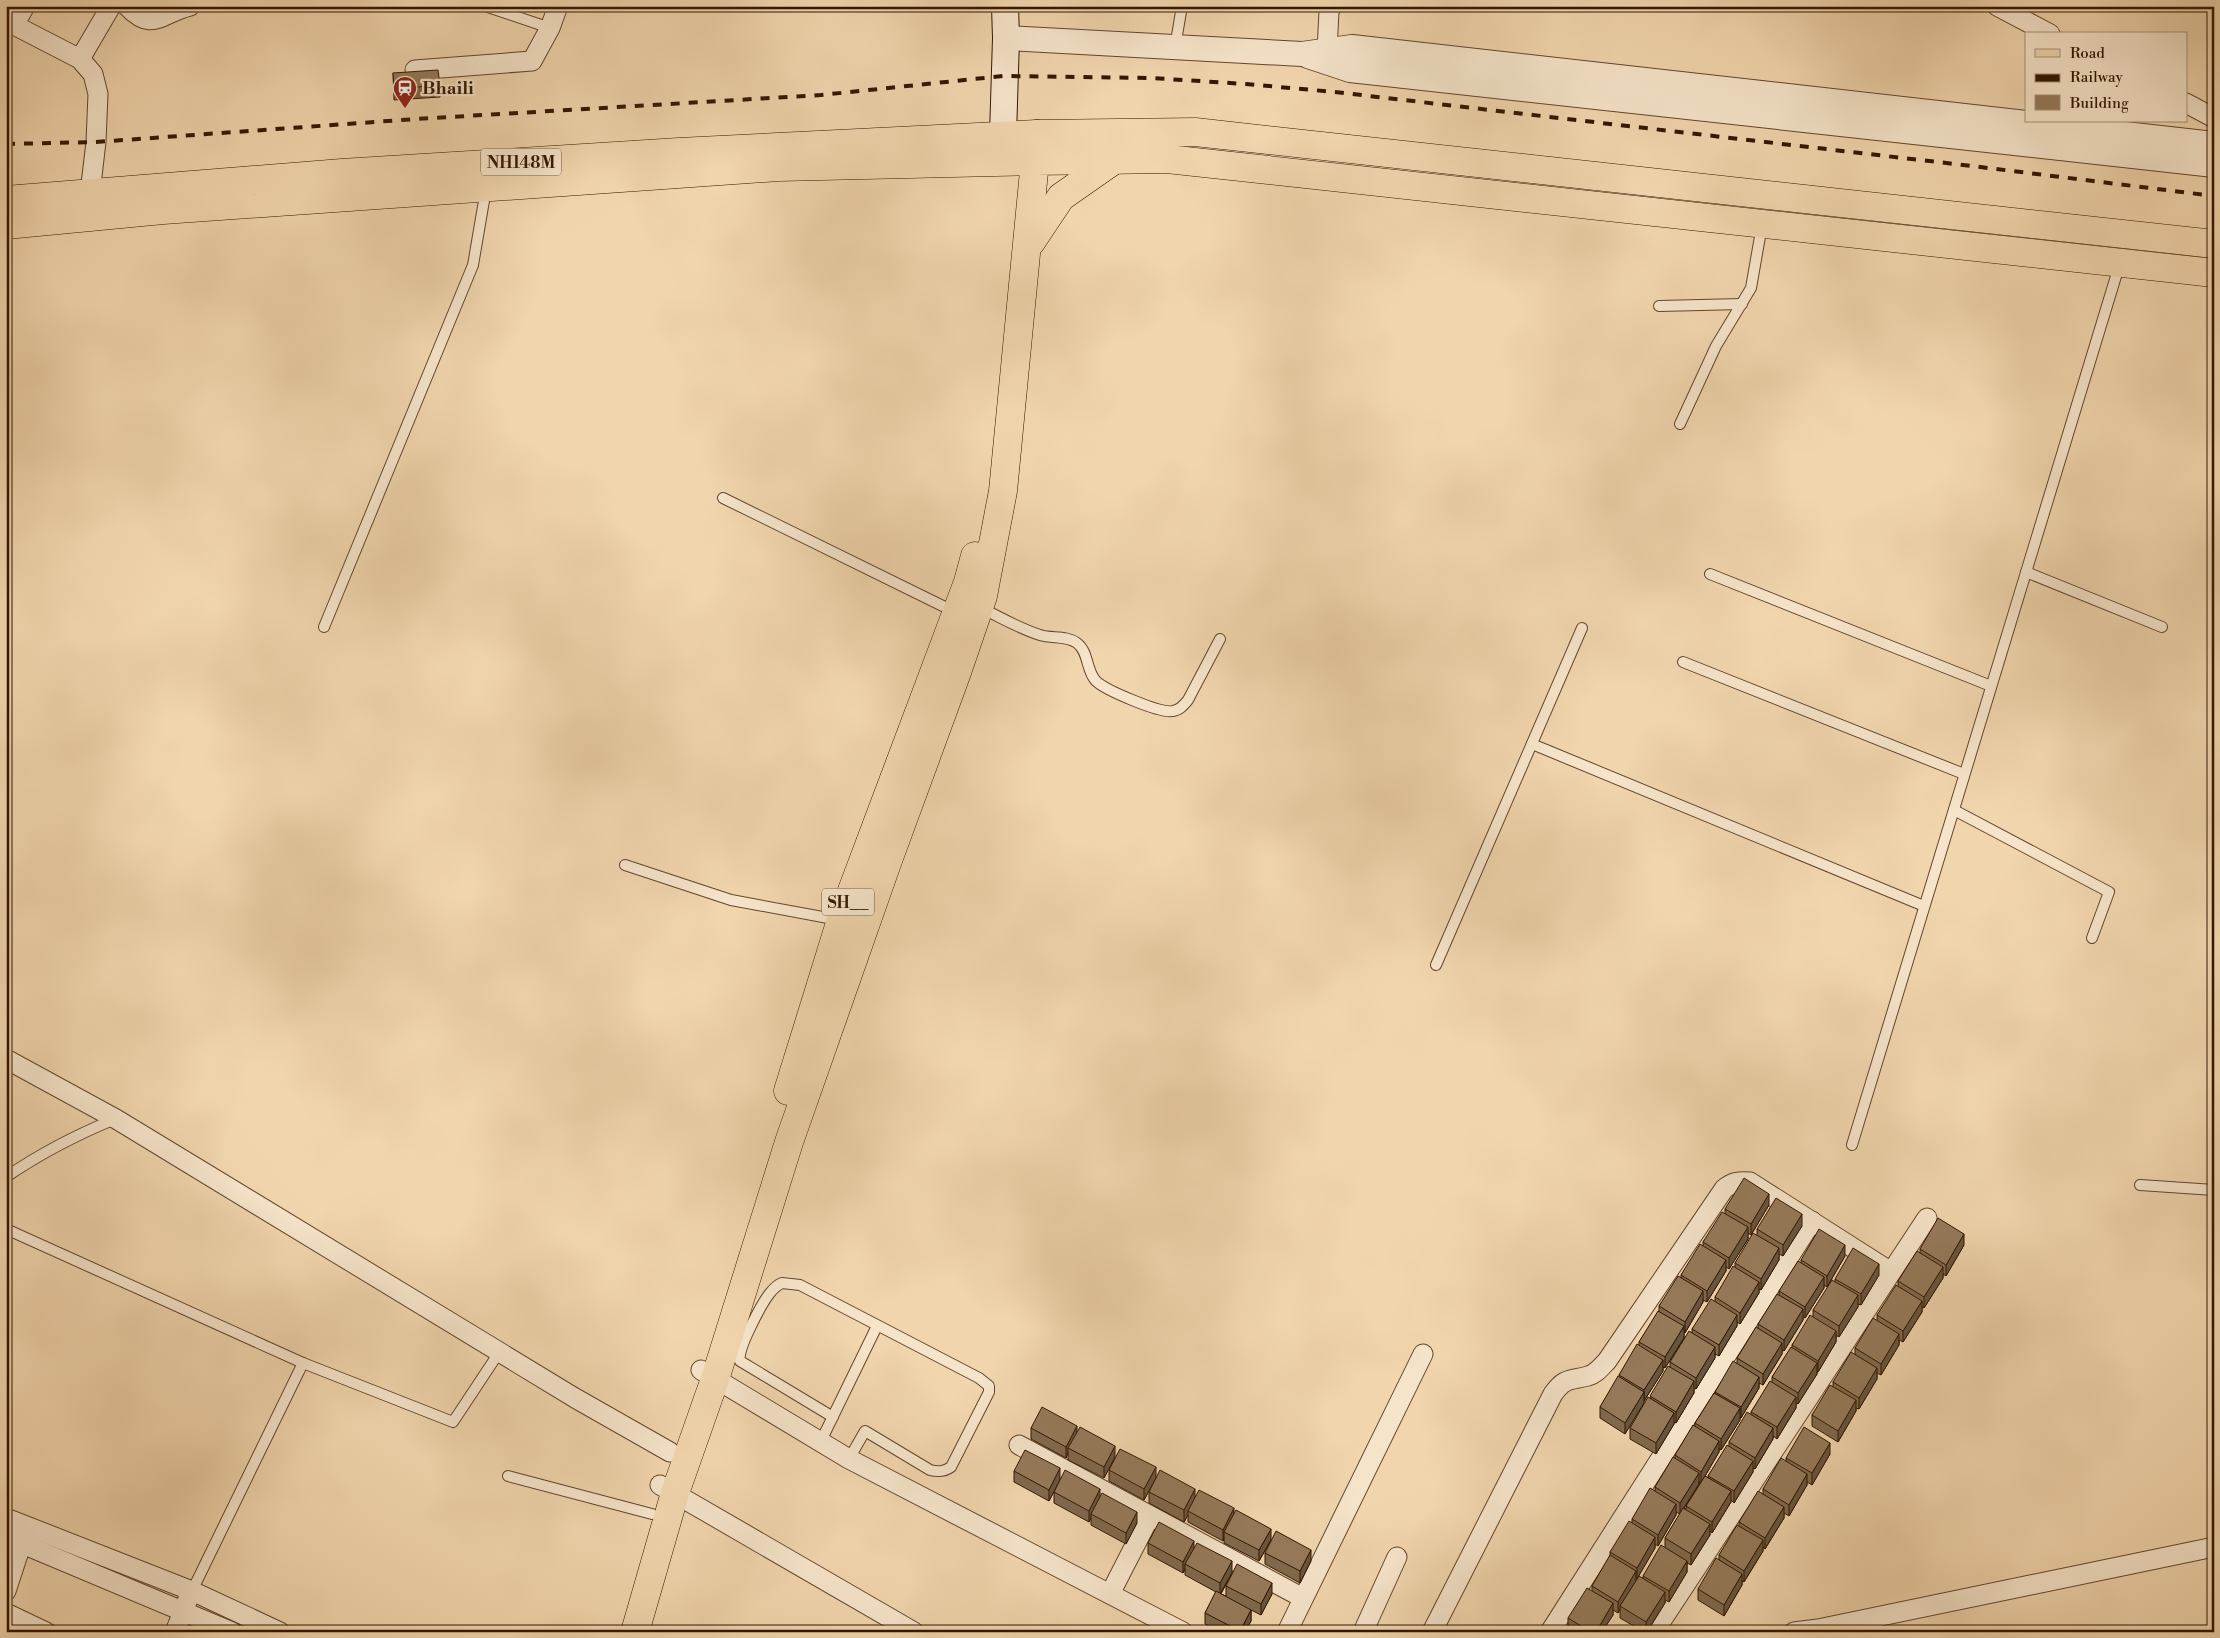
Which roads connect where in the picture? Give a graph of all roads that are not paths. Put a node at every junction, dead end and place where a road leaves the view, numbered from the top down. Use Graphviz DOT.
graph roads {
  1 [pos="25,6"];
  2 [pos="111,6"];
  3 [pos="127,6"];
  4 [pos="190,6"];
  5 [pos="485,6"];
  6 [pos="558,6"];
  7 [pos="1004,6"];
  8 [pos="1182,6"];
  9 [pos="1332,6"];
  10 [pos="1997,6"];
  11 [pos="10,23"];
  12 [pos="550,28"];
  13 [pos="2046,32"];
  14 [pos="1006,38"];
  15 [pos="1175,48"];
  16 [pos="1326,51"];
  17 [pos="1302,54"];
  18 [pos="80,59"];
  19 [pos="414,70"];
  20 [pos="2188,105"];
  21 [pos="2214,118"];
  22 [pos="1019,134"];
  23 [pos="2214,144"];
  24 [pos="1114,160"];
  25 [pos="1026,161"];
  26 [pos="2214,165"];
  27 [pos="486,187"];
  28 [pos="90,193"];
  29 [pos="6,200"];
  30 [pos="1762,224"];
  31 [pos="6,225"];
  32 [pos="2214,244"];
  33 [pos="1027,248"];
  34 [pos="2120,262"];
  35 [pos="2214,273"];
  36 [pos="1742,304"];
  37 [pos="1659,306"];
  38 [pos="1680,424"];
  39 [pos="723,498"];
  40 [pos="2026,572"];
  41 [pos="1710,574"];
  42 [pos="959,608"];
  43 [pos="324,627"];
  44 [pos="2162,627"];
  45 [pos="1582,628"];
  46 [pos="1220,639"];
  47 [pos="1683,662"];
  48 [pos="1991,686"];
  49 [pos="1532,744"];
  50 [pos="1964,774"];
  51 [pos="1954,810"];
  52 [pos="625,865"];
  53 [pos="1924,906"];
  54 [pos="841,920"];
  55 [pos="2092,938"];
  56 [pos="1436,965"];
  57 [pos="8,1065"];
  58 [pos="116,1118"];
  59 [pos="1852,1144"];
  60 [pos="6,1177"];
  61 [pos="2140,1185"];
  62 [pos="2214,1190"];
  63 [pos="1927,1218"];
  64 [pos="1812,1221"];
  65 [pos="6,1229"];
  66 [pos="1891,1272"];
  67 [pos="877,1326"];
  68 [pos="500,1351"];
  69 [pos="1423,1354"];
  70 [pos="303,1363"];
  71 [pos="708,1375"];
  72 [pos="833,1417"];
  73 [pos="820,1443"];
  74 [pos="1019,1445"];
  75 [pos="670,1452"];
  76 [pos="849,1459"];
  77 [pos="508,1476"];
  78 [pos="667,1489"];
  79 [pos="652,1514"];
  80 [pos="1150,1516"];
  81 [pos="6,1518"];
  82 [pos="18,1536"];
  83 [pos="2214,1547"];
  84 [pos="1397,1557"];
  85 [pos="6,1591"];
  86 [pos="192,1591"];
  87 [pos="1110,1594"];
  88 [pos="1303,1598"];
  89 [pos="184,1610"];
  90 [pos="6,1614"];
  91 [pos="1809,1631"];
  92 [pos="46,1632"];
  93 [pos="175,1632"];
  94 [pos="232,1632"];
  95 [pos="280,1632"];
  96 [pos="619,1632"];
  97 [pos="635,1632"];
  98 [pos="914,1632"];
  99 [pos="1183,1632"];
  100 [pos="1287,1632"];
  101 [pos="1363,1632"];
  102 [pos="1432,1632"];
  103 [pos="1550,1632"];
  104 [pos="1654,1632"];
  1 -- 11 [label="street"];
  2 -- 18 [label="street"];
  3 -- 4 [label="street"];
  5 -- 12 [label="lane"];
  6 -- 12 [label="street"];
  7 -- 14 [label="main road"];
  8 -- 15 [label="lane"];
  9 -- 16 [label="street"];
  10 -- 13 [label="street"];
  11 -- 18 [label="street"];
  12 -- 19 [label="street"];
  14 -- 15 [label="street"];
  14 -- 22 [label="main road"];
  15 -- 17 [label="street"];
  16 -- 17 [label="street"];
  16 -- 23 [label="street"];
  17 -- 26 [label="street"];
  18 -- 28 [label="street"];
  20 -- 21 [label="street"];
  22 -- 25 [label="main road"];
  22 -- 28 [label="main road, NH148M"];
  22 -- 32 [label="main road"];
  24 -- 25 [label="main road"];
  24 -- 30 [label="main road"];
  24 -- 33 [label="main road"];
  25 -- 27 [label="main road, NH148M"];
  25 -- 33 [label="main road, SH__"];
  25 -- 42 [label="main road, SH__"];
  27 -- 31 [label="main road, NH148M"];
  27 -- 43 [label="lane"];
  28 -- 29 [label="main road, NH148M"];
  30 -- 34 [label="main road"];
  30 -- 36 [label="lane"];
  33 -- 42 [label="main road, SH__"];
  34 -- 35 [label="main road"];
  34 -- 40 [label="lane"];
  36 -- 37 [label="lane"];
  36 -- 38 [label="lane"];
  39 -- 42 [label="lane"];
  40 -- 44 [label="lane"];
  40 -- 48 [label="lane"];
  41 -- 48 [label="lane"];
  42 -- 46 [label="lane"];
  42 -- 54 [label="main road, SH__"];
  42 -- 71 [label="main road, SH__"];
  45 -- 49 [label="lane"];
  47 -- 50 [label="lane"];
  48 -- 50 [label="lane"];
  49 -- 53 [label="lane"];
  49 -- 56 [label="lane"];
  50 -- 51 [label="lane"];
  51 -- 53 [label="lane"];
  51 -- 55 [label="lane"];
  52 -- 54 [label="lane"];
  53 -- 59 [label="lane"];
  54 -- 71 [label="main road, SH__"];
  57 -- 58 [label="street"];
  58 -- 60 [label="lane"];
  58 -- 68 [label="street"];
  61 -- 62 [label="lane"];
  63 -- 66 [label="street"];
  64 -- 66 [label="street"];
  64 -- 102 [label="street"];
  64 -- 103 [label="street"];
  65 -- 70 [label="lane"];
  66 -- 104 [label="street"];
  67 -- 72 [label="lane"];
  67 -- 72 [label="lane"];
  67 -- 76 [label="lane"];
  68 -- 70 [label="lane"];
  68 -- 75 [label="street"];
  69 -- 88 [label="street"];
  70 -- 86 [label="lane"];
  71 -- 73 [label="street"];
  71 -- 75 [label="main road, SH__"];
  71 -- 78 [label="main road, SH__"];
  72 -- 73 [label="lane"];
  73 -- 76 [label="street"];
  74 -- 80 [label="street"];
  75 -- 78 [label="main road, SH__"];
  76 -- 87 [label="street"];
  77 -- 79 [label="lane"];
  78 -- 79 [label="main road, SH__"];
  78 -- 97 [label="main road, SH__"];
  78 -- 98 [label="street"];
  79 -- 96 [label="main road, SH__"];
  80 -- 87 [label="street"];
  80 -- 88 [label="street"];
  81 -- 82 [label="street"];
  82 -- 85 [label="street"];
  82 -- 86 [label="street"];
  82 -- 89 [label="street"];
  83 -- 91 [label="street"];
  84 -- 101 [label="street"];
  86 -- 89 [label="street"];
  86 -- 95 [label="street"];
  87 -- 99 [label="street"];
  88 -- 100 [label="street"];
  89 -- 93 [label="street"];
  89 -- 94 [label="street"];
  90 -- 92 [label="street"];
}
